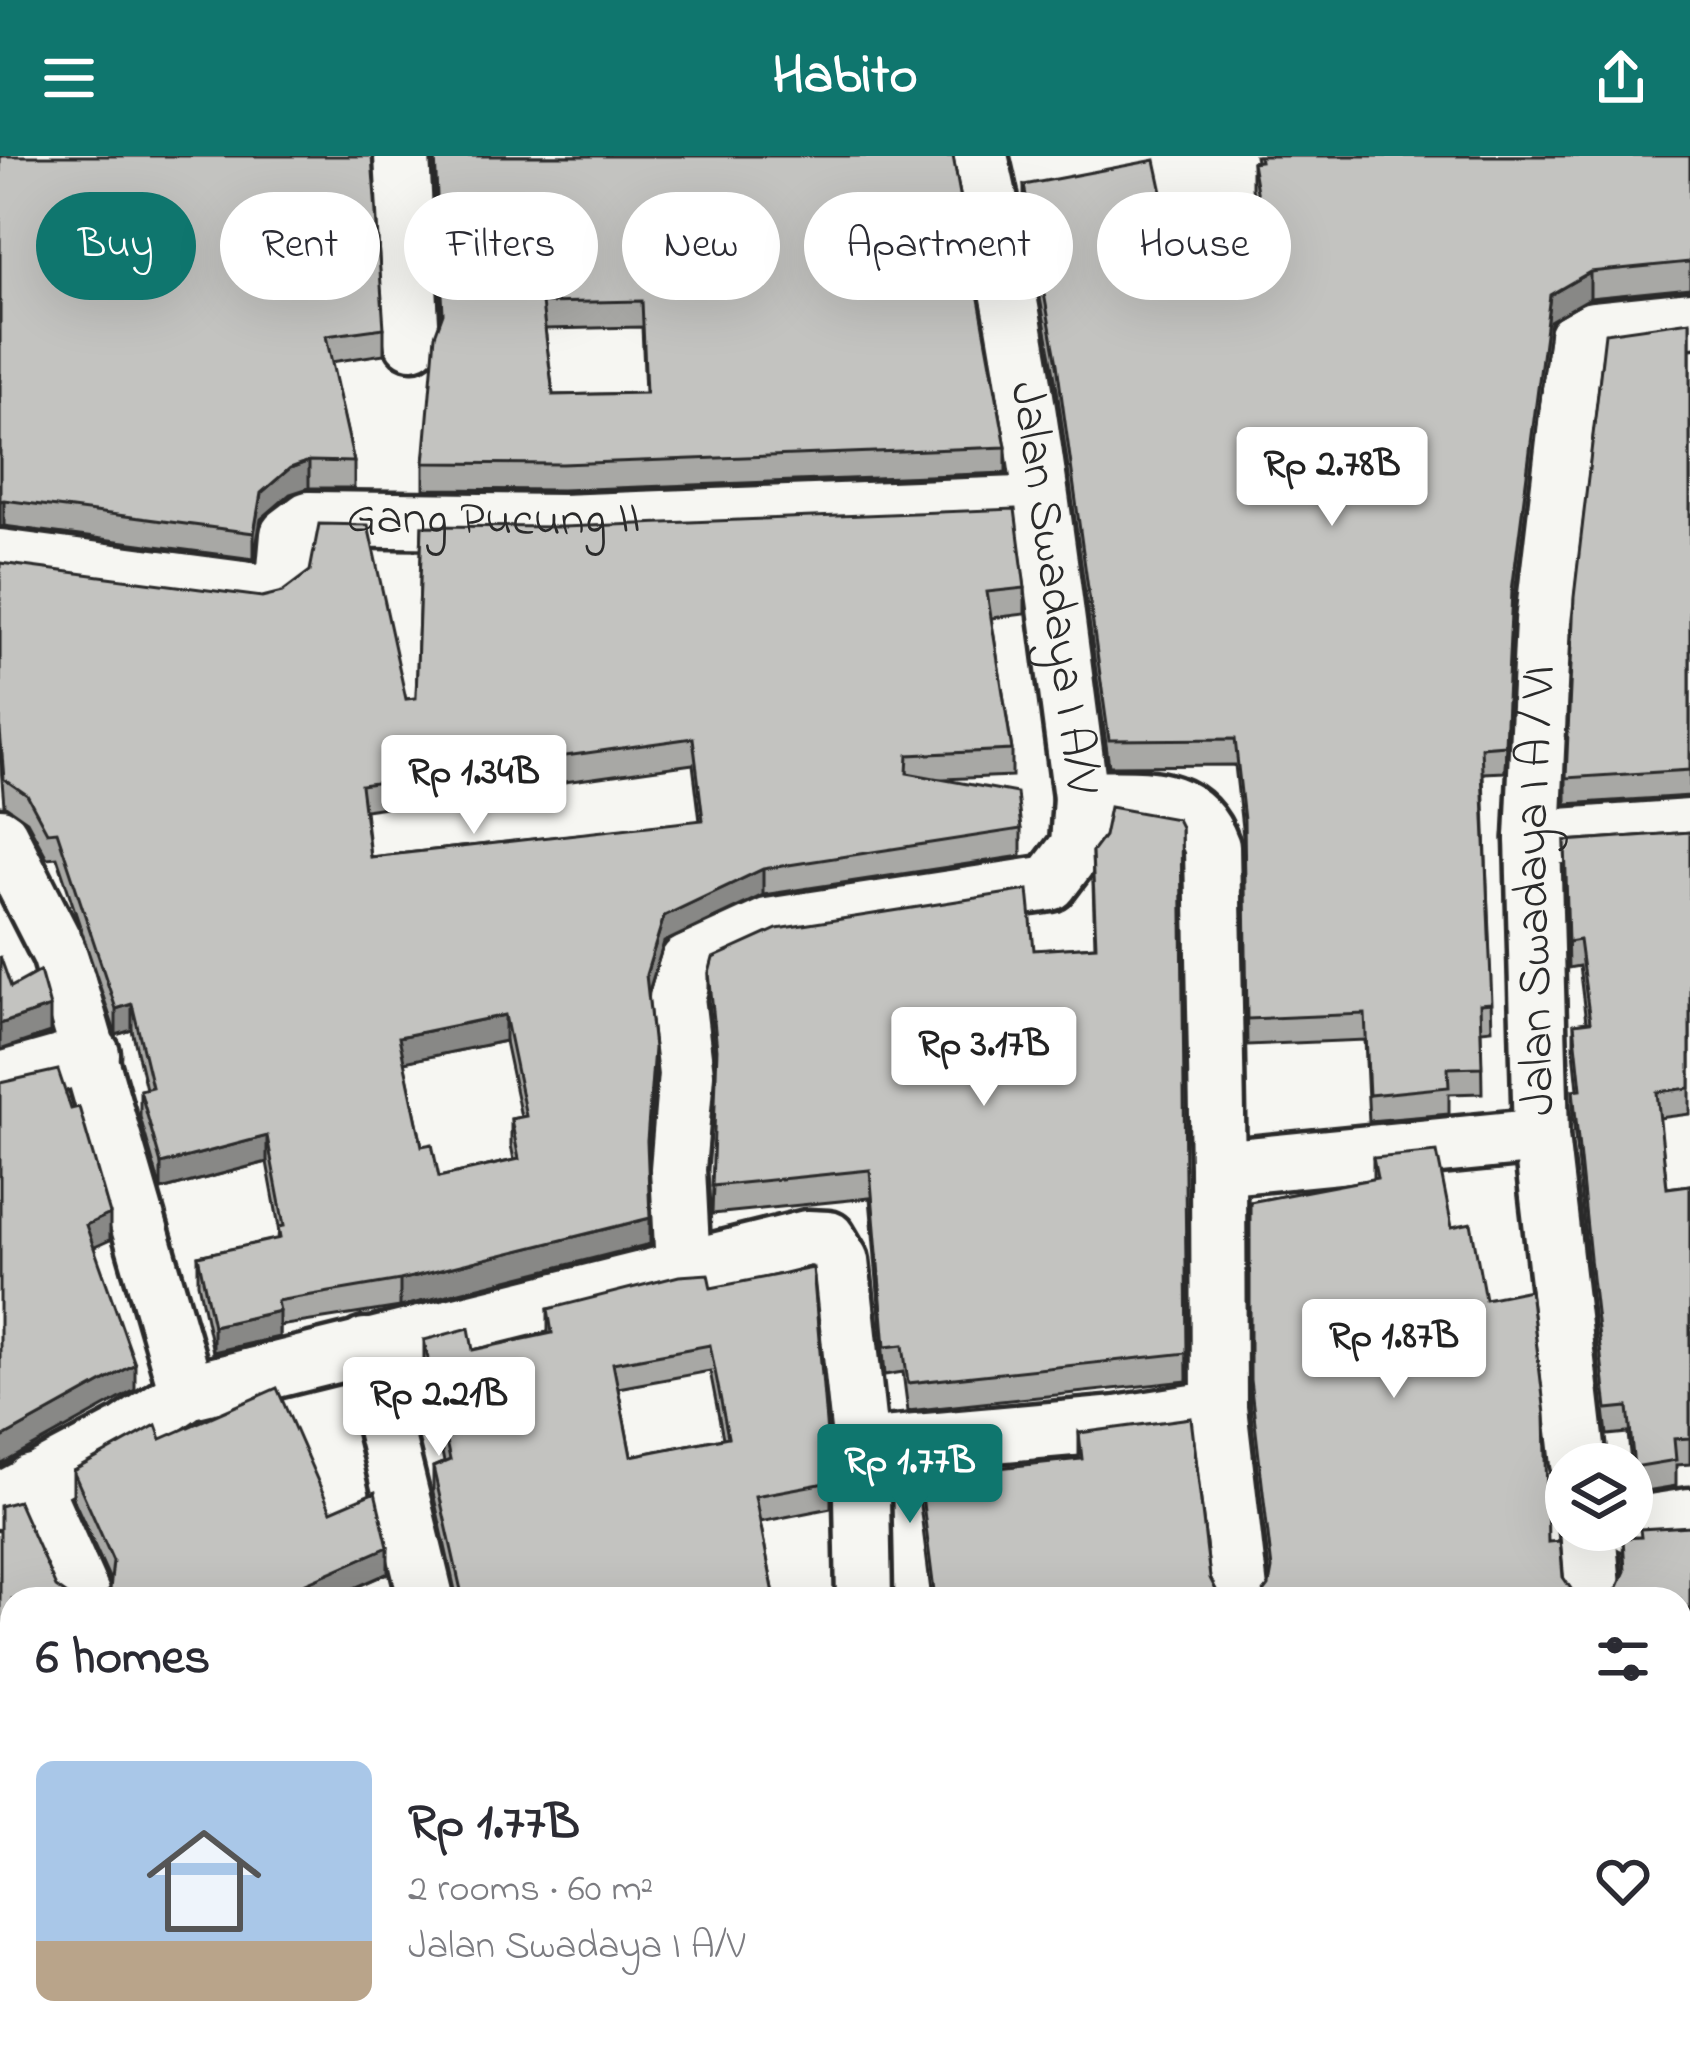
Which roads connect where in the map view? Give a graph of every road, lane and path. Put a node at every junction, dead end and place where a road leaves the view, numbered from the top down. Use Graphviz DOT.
graph roads {
  1 [pos="402,156"];
  2 [pos="980,156"];
  3 [pos="1690,319"];
  4 [pos="412,341"];
  5 [pos="1041,503"];
  6 [pos="0,557"];
  7 [pos="1082,797"];
  8 [pos="1690,827"];
  9 [pos="0,836"];
  10 [pos="1533,838"];
  11 [pos="92,1054"];
  12 [pos="0,1081"];
  13 [pos="1541,1136"];
  14 [pos="1218,1168"];
  15 [pos="683,1268"];
  16 [pos="365,1346"];
  17 [pos="187,1392"];
  18 [pos="1219,1408"];
  19 [pos="1577,1443"];
  20 [pos="861,1447"];
  21 [pos="16,1491"];
  22 [pos="1690,1516"];
  23 [pos="1653,1522"];
  24 [pos="1591,1551"];
  25 [pos="76,1587"];
  26 [pos="424,1587"];
  27 [pos="866,1587"];
  28 [pos="1240,1587"];
  29 [pos="1593,1587"];
  1 -- 4 [label="street"];
  2 -- 5 [label="street, Jalan Swadaya I A/V"];
  3 -- 10 [label="street, Jalan Swadaya I A / VI"];
  5 -- 6 [label="street, Gang Pucung II"];
  5 -- 7 [label="street, Jalan Swadaya I A/V"];
  7 -- 14 [label="street, Jalan Swadaya I A/V"];
  7 -- 15 [label="street"];
  8 -- 10 [label="street"];
  9 -- 11 [label="street"];
  10 -- 13 [label="street, Jalan Swadaya I A / VI"];
  11 -- 12 [label="street"];
  11 -- 17 [label="street"];
  13 -- 14 [label="street"];
  13 -- 19 [label="street, Jalan Swadaya I A / VI"];
  14 -- 18 [label="street, Jalan Swadaya I A/V"];
  15 -- 16 [label="street"];
  15 -- 20 [label="street"];
  16 -- 17 [label="street"];
  16 -- 26 [label="street"];
  17 -- 21 [label="street"];
  18 -- 20 [label="street"];
  18 -- 28 [label="street, Jalan Swadaya I A/V"];
  20 -- 27 [label="street"];
  21 -- 25 [label="street"];
  22 -- 23 [label="street"];
  24 -- 29 [label="street"];
}
